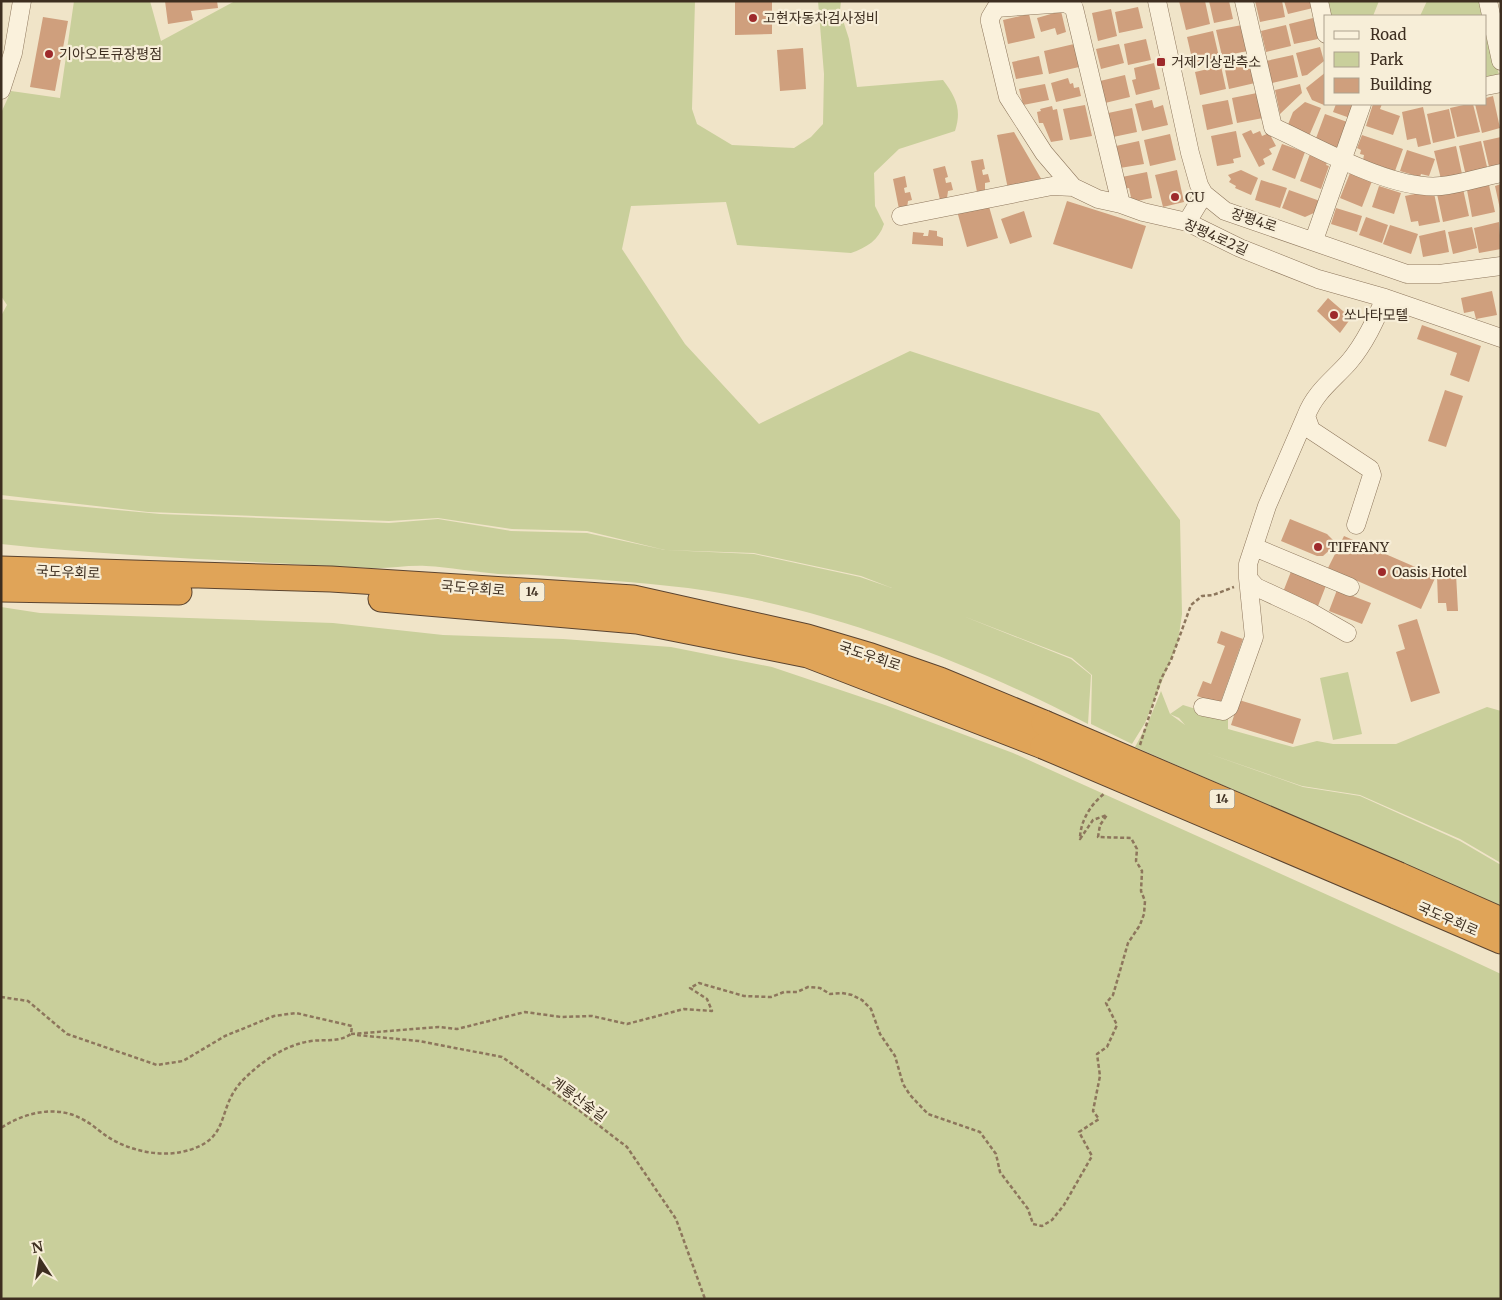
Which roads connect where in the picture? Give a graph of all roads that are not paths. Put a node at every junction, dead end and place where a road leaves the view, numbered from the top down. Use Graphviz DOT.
graph roads {
  1 [pos="22,1"];
  2 [pos="1157,1"];
  3 [pos="1244,1"];
  4 [pos="1319,1"];
  5 [pos="1488,1"];
  6 [pos="1324,25"];
  7 [pos="1501,61"];
  8 [pos="1501,83"];
  9 [pos="2,86"];
  10 [pos="1487,86"];
  11 [pos="1362,105"];
  12 [pos="1342,159"];
  13 [pos="1501,173"];
  14 [pos="1073,187"];
  15 [pos="1204,194"];
  16 [pos="1121,204"];
  17 [pos="901,216"];
  18 [pos="1187,222"];
  19 [pos="1314,240"];
  20 [pos="1501,266"];
  21 [pos="1385,298"];
  22 [pos="1501,338"];
  23 [pos="1306,416"];
  24 [pos="1356,525"];
  25 [pos="1254,547"];
  26 [pos="1,569"];
  27 [pos="1248,578"];
  28 [pos="1350,587"];
  29 [pos="1,589"];
  30 [pos="1347,633"];
  31 [pos="1203,707"];
  32 [pos="1044,735"];
  33 [pos="1398,886"];
  34 [pos="1501,920"];
  35 [pos="1501,941"];
  1 -- 9 [label="street"];
  2 -- 15 [label="street"];
  3 -- 12 [label="street"];
  4 -- 6 [label="street"];
  5 -- 7 [label="street"];
  8 -- 10 [label="street"];
  11 -- 12 [label="street"];
  12 -- 13 [label="street"];
  12 -- 19 [label="street"];
  14 -- 16 [label="street, 장평4로2길"];
  14 -- 16 [label="street"];
  14 -- 17 [label="street"];
  15 -- 18 [label="street"];
  15 -- 19 [label="street, 장평4로"];
  16 -- 18 [label="street, 장평4로2길"];
  18 -- 21 [label="street, 장평4로2길"];
  19 -- 20 [label="street, 장평4로"];
  21 -- 22 [label="street, 장평4로2길"];
  21 -- 23 [label="street"];
  23 -- 24 [label="street"];
  23 -- 25 [label="street"];
  25 -- 27 [label="street"];
  25 -- 28 [label="street"];
  26 -- 32 [label="highway, 국도우회로 / 14"];
  27 -- 30 [label="street"];
  27 -- 31 [label="street"];
  29 -- 32 [label="highway, 국도우회로 / 14"];
  32 -- 33 [label="highway, 14, bridge"];
  33 -- 34 [label="highway, 국도우회로 / 14"];
  33 -- 35 [label="highway, 국도우회로 / 14"];
}
